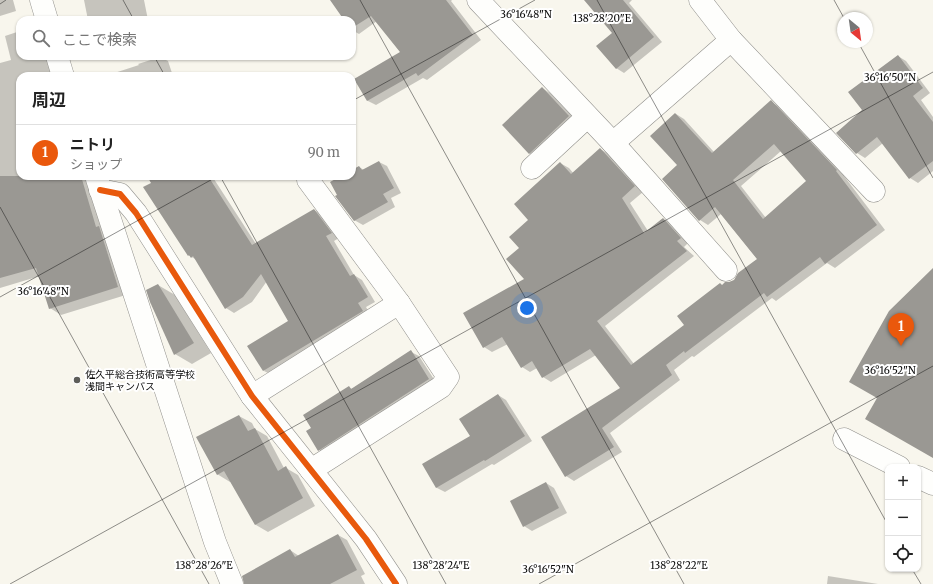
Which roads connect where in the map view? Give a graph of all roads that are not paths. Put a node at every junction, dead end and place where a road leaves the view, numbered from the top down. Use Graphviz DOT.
graph roads {
  1 [pos="41,0"];
  2 [pos="478,0"];
  3 [pos="700,0"];
  4 [pos="46,16"];
  5 [pos="731,40"];
  6 [pos="58,60"];
  7 [pos="62,72"];
  8 [pos="587,116"];
  9 [pos="612,143"];
  10 [pos="532,168"];
  11 [pos="308,180"];
  12 [pos="98,183"];
  13 [pos="874,191"];
  14 [pos="726,270"];
  15 [pos="399,303"];
  16 [pos="252,396"];
  17 [pos="844,439"];
  18 [pos="893,464"];
  19 [pos="311,470"];
  20 [pos="921,478"];
  21 [pos="933,484"];
  22 [pos="232,584"];
  23 [pos="396,584"];
  1 -- 4 [label="street"];
  2 -- 8 [label="street"];
  3 -- 5 [label="street"];
  5 -- 9 [label="street"];
  5 -- 13 [label="street"];
  6 -- 7 [label="street"];
  8 -- 9 [label="street"];
  8 -- 10 [label="street"];
  9 -- 14 [label="street"];
  11 -- 15 [label="street"];
  12 -- 16 [label="street"];
  12 -- 22 [label="street"];
  15 -- 16 [label="street"];
  15 -- 19 [label="street"];
  16 -- 19 [label="street"];
  17 -- 18 [label="street"];
  19 -- 23 [label="street"];
  20 -- 21 [label="street"];
}
